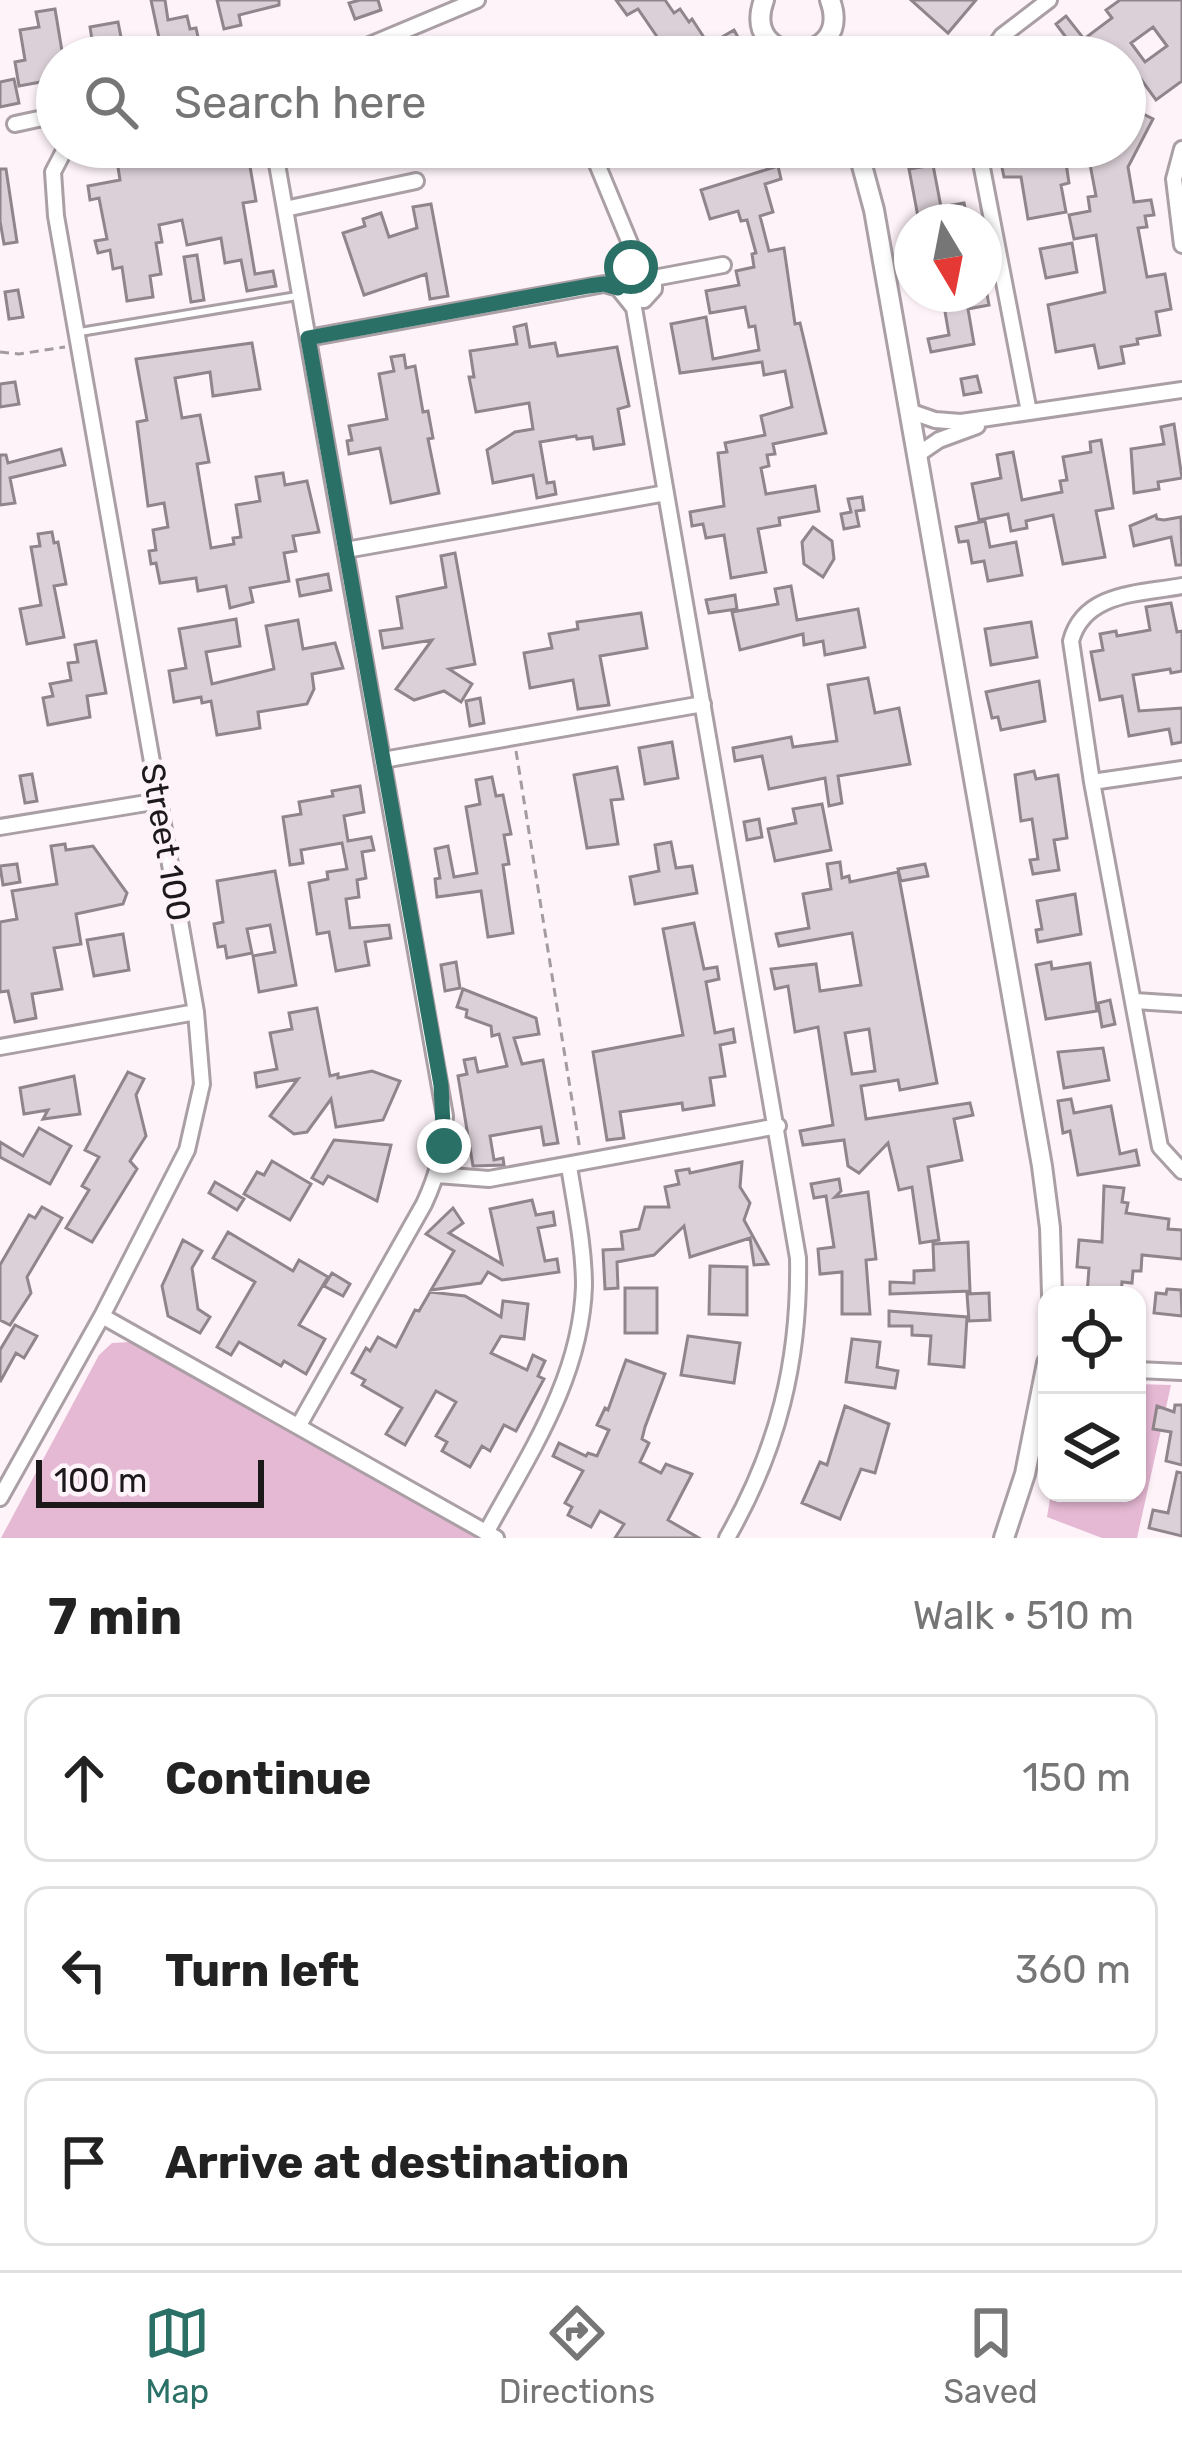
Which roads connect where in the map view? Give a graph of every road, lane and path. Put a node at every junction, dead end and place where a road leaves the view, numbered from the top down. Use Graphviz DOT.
graph roads {
  1 [pos="477,0"];
  2 [pos="830,0"];
  3 [pos="851,0"];
  4 [pos="1049,0"];
  5 [pos="760,2"];
  6 [pos="834,23"];
  7 [pos="391,36"];
  8 [pos="766,36"];
  9 [pos="830,36"];
  10 [pos="1002,36"];
  11 [pos="36,120"];
  12 [pos="15,124"];
  13 [pos="1182,149"];
  14 [pos="55,168"];
  15 [pos="278,168"];
  16 [pos="599,168"];
  17 [pos="863,168"];
  18 [pos="982,168"];
  19 [pos="416,182"];
  20 [pos="285,209"];
  21 [pos="1182,244"];
  22 [pos="723,265"];
  23 [pos="639,266"];
  24 [pos="654,278"];
  25 [pos="624,293"];
  26 [pos="301,295"];
  27 [pos="308,338"];
  28 [pos="77,339"];
  29 [pos="0,352"];
  30 [pos="1182,389"];
  31 [pos="909,411"];
  32 [pos="1029,412"];
  33 [pos="1005,417"];
  34 [pos="917,455"];
  35 [pos="666,493"];
  36 [pos="346,550"];
  37 [pos="1182,586"];
  38 [pos="703,704"];
  39 [pos="514,737"];
  40 [pos="383,760"];
  41 [pos="1182,769"];
  42 [pos="1092,782"];
  43 [pos="159,801"];
  44 [pos="0,827"];
  45 [pos="1135,1001"];
  46 [pos="1182,1004"];
  47 [pos="196,1012"];
  48 [pos="0,1047"];
  49 [pos="778,1126"];
  50 [pos="576,1165"];
  51 [pos="1182,1172"];
  52 [pos="437,1175"];
  53 [pos="1052,1286"];
  54 [pos="102,1316"];
  55 [pos="1146,1370"];
  56 [pos="1182,1372"];
  57 [pos="1042,1394"];
  58 [pos="299,1425"];
  59 [pos="0,1498"];
  60 [pos="491,1536"];
  61 [pos="727,1538"];
  62 [pos="1004,1538"];
  1 -- 7 [label="street"];
  2 -- 6 [label="street"];
  3 -- 6 [label="street"];
  4 -- 10 [label="street"];
  5 -- 8 [label="street"];
  6 -- 9 [label="street"];
  11 -- 12 [label="street"];
  13 -- 21 [label="street"];
  14 -- 28 [label="street, Street 100"];
  15 -- 20 [label="street"];
  16 -- 23 [label="street"];
  17 -- 31 [label="street"];
  18 -- 32 [label="street"];
  19 -- 20 [label="street"];
  20 -- 26 [label="street"];
  22 -- 24 [label="street"];
  23 -- 24 [label="street"];
  23 -- 25 [label="street"];
  24 -- 25 [label="street"];
  25 -- 27 [label="street"];
  25 -- 35 [label="street"];
  26 -- 27 [label="street"];
  26 -- 28 [label="lane"];
  27 -- 36 [label="street"];
  28 -- 29 [label="path"];
  28 -- 43 [label="street, Street 100"];
  30 -- 32 [label="street"];
  31 -- 33 [label="street"];
  31 -- 34 [label="street"];
  32 -- 33 [label="street"];
  33 -- 34 [label="street"];
  34 -- 53 [label="street"];
  35 -- 36 [label="street"];
  35 -- 38 [label="street"];
  36 -- 40 [label="street"];
  37 -- 42 [label="street"];
  38 -- 39 [label="street"];
  38 -- 49 [label="street"];
  39 -- 40 [label="street"];
  39 -- 50 [label="path"];
  40 -- 52 [label="street"];
  41 -- 42 [label="street"];
  42 -- 45 [label="street"];
  43 -- 44 [label="street"];
  43 -- 47 [label="street, Street 100"];
  45 -- 46 [label="street"];
  45 -- 51 [label="street"];
  47 -- 48 [label="street"];
  47 -- 54 [label="street, Street 100"];
  49 -- 50 [label="street"];
  49 -- 61 [label="street"];
  50 -- 52 [label="street"];
  50 -- 60 [label="street"];
  52 -- 58 [label="street"];
  54 -- 58 [label="street"];
  54 -- 59 [label="street, Street 100"];
  55 -- 56 [label="street"];
  57 -- 62 [label="street"];
  58 -- 60 [label="street"];
}
